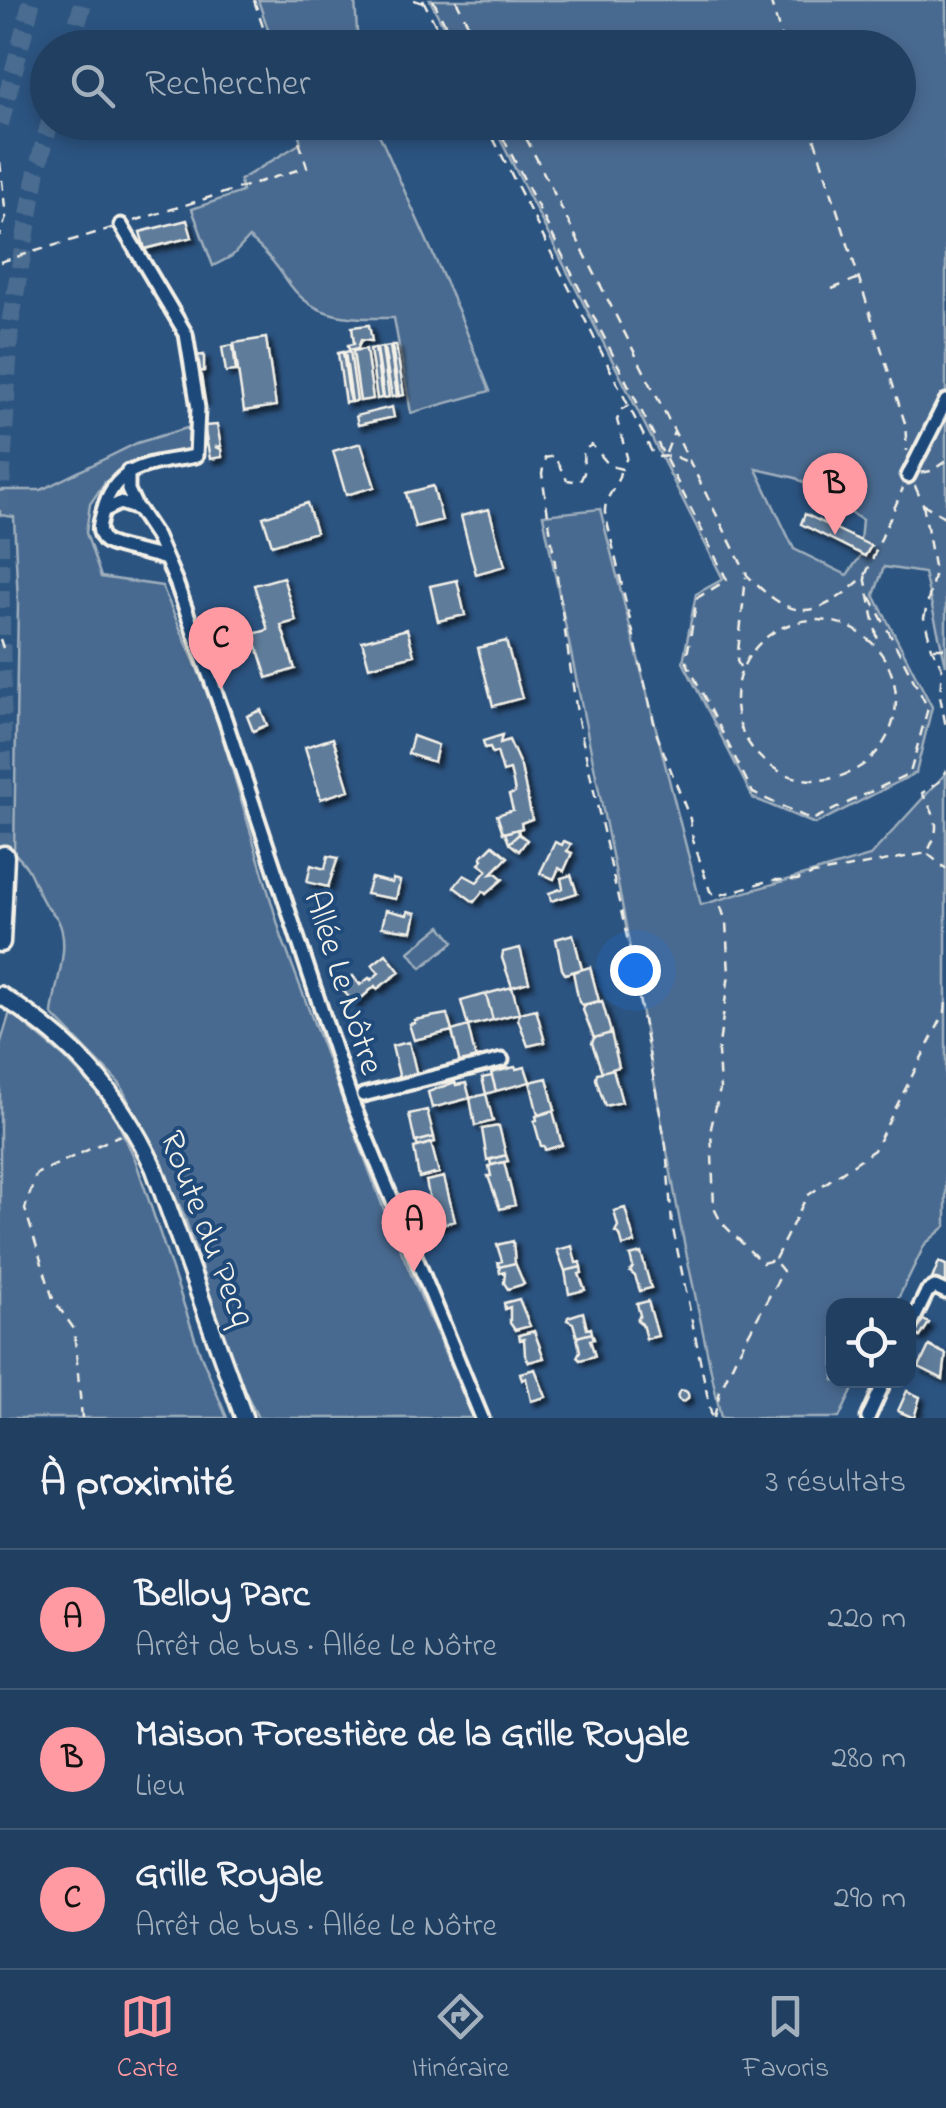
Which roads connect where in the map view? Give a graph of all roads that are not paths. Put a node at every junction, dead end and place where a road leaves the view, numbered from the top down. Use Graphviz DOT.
graph roads {
  1 [pos="121,225"];
  2 [pos="946,401"];
  3 [pos="128,471"];
  4 [pos="911,475"];
  5 [pos="138,509"];
  6 [pos="104,512"];
  7 [pos="166,558"];
  8 [pos="4,856"];
  9 [pos="0,942"];
  10 [pos="0,995"];
  11 [pos="502,1060"];
  12 [pos="363,1094"];
  13 [pos="946,1292"];
  14 [pos="916,1315"];
  15 [pos="881,1388"];
  16 [pos="244,1418"];
  17 [pos="482,1418"];
  18 [pos="868,1418"];
  1 -- 3 [label="street"];
  2 -- 4 [label="street"];
  3 -- 5 [label="street, Allée Le Nôtre"];
  3 -- 6 [label="street"];
  5 -- 6 [label="street"];
  5 -- 7 [label="street, Allée Le Nôtre"];
  6 -- 7 [label="street"];
  7 -- 17 [label="street, Allée Le Nôtre"];
  8 -- 9 [label="highway"];
  10 -- 16 [label="main road, Route du Pecq"];
  11 -- 12 [label="street"];
  13 -- 14 [label="street"];
  15 -- 18 [label="street"];
}
